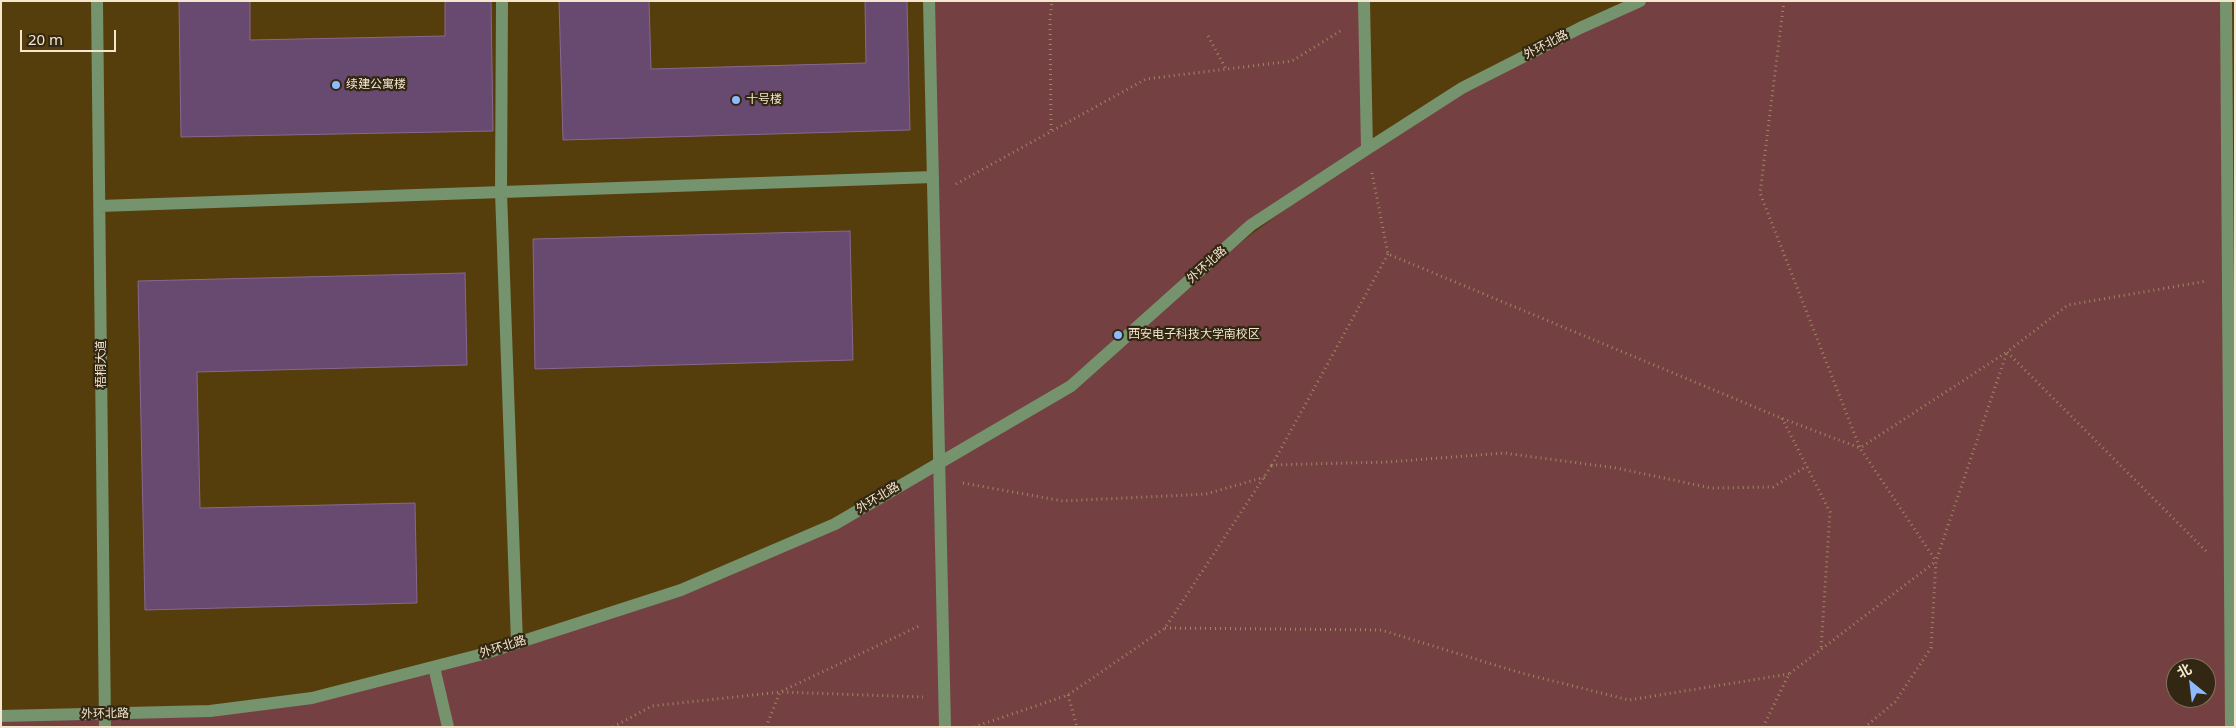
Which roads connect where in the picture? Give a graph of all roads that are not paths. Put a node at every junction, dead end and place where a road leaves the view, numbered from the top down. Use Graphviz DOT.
graph roads {
  1 [pos="97,1"];
  2 [pos="502,1"];
  3 [pos="929,1"];
  4 [pos="1364,1"];
  5 [pos="1640,1"];
  6 [pos="2226,1"];
  7 [pos="1368,149"];
  8 [pos="933,177"];
  9 [pos="501,192"];
  10 [pos="100,206"];
  11 [pos="940,461"];
  12 [pos="517,643"];
  13 [pos="434,667"];
  14 [pos="1,716"];
  15 [pos="105,721"];
  16 [pos="448,727"];
  17 [pos="944,727"];
  18 [pos="2231,727"];
  1 -- 10 [label="lane, 梧桐大道"];
  2 -- 9 [label="lane"];
  3 -- 8 [label="lane"];
  4 -- 7 [label="lane"];
  5 -- 7 [label="lane, 外环北路"];
  6 -- 18 [label="lane"];
  7 -- 11 [label="lane, 外环北路"];
  8 -- 9 [label="lane"];
  8 -- 11 [label="lane"];
  9 -- 10 [label="lane"];
  9 -- 12 [label="lane"];
  10 -- 15 [label="lane, 梧桐大道"];
  11 -- 12 [label="lane, 外环北路"];
  11 -- 17 [label="lane"];
  12 -- 13 [label="lane, 外环北路"];
  13 -- 15 [label="lane, 外环北路"];
  13 -- 16 [label="lane"];
  14 -- 15 [label="lane, 外环北路"];
}
